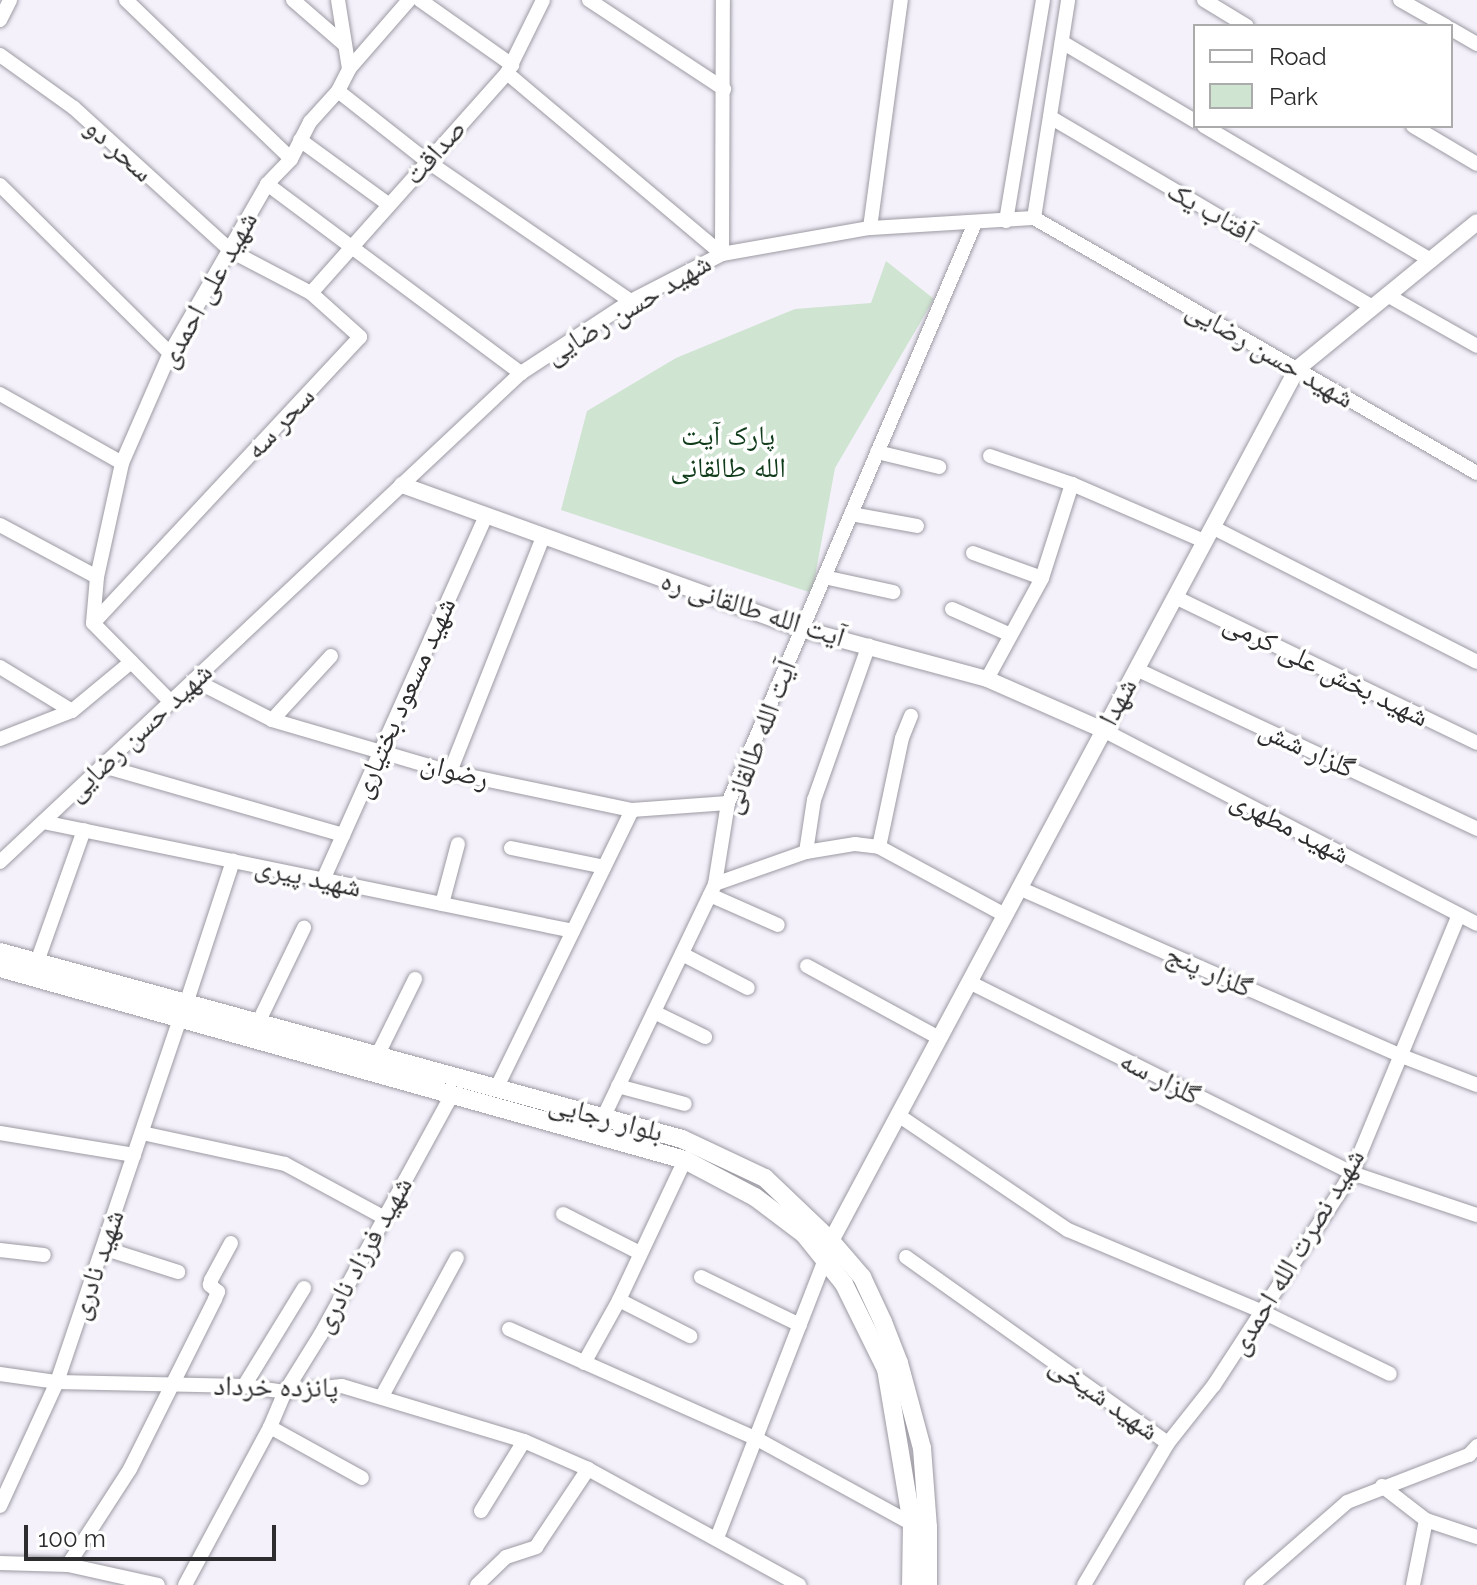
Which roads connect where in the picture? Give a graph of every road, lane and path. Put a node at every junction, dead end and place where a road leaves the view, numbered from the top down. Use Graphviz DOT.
graph roads {
  1 [pos="10,0"];
  2 [pos="126,0"];
  3 [pos="293,0"];
  4 [pos="338,0"];
  5 [pos="409,0"];
  6 [pos="420,0"];
  7 [pos="543,0"];
  8 [pos="589,0"];
  9 [pos="723,0"];
  10 [pos="901,0"];
  11 [pos="1043,0"];
  12 [pos="1068,0"];
  13 [pos="1204,0"];
  14 [pos="1400,0"];
  15 [pos="0,20"];
  16 [pos="1244,24"];
  17 [pos="1442,24"];
  18 [pos="1453,30"];
  19 [pos="1062,42"];
  20 [pos="1477,44"];
  21 [pos="345,45"];
  22 [pos="0,55"];
  23 [pos="349,69"];
  24 [pos="509,69"];
  25 [pos="724,89"];
  26 [pos="338,91"];
  27 [pos="1050,117"];
  28 [pos="1193,120"];
  29 [pos="1207,128"];
  30 [pos="1416,128"];
  31 [pos="300,140"];
  32 [pos="291,159"];
  33 [pos="427,161"];
  34 [pos="1477,164"];
  35 [pos="267,184"];
  36 [pos="0,185"];
  37 [pos="388,204"];
  38 [pos="1034,218"];
  39 [pos="1006,221"];
  40 [pos="1477,222"];
  41 [pos="975,223"];
  42 [pos="870,228"];
  43 [pos="350,245"];
  44 [pos="231,251"];
  45 [pos="722,254"];
  46 [pos="1431,260"];
  47 [pos="311,293"];
  48 [pos="1387,295"];
  49 [pos="631,301"];
  50 [pos="1373,307"];
  51 [pos="1477,346"];
  52 [pos="170,353"];
  53 [pos="1297,369"];
  54 [pos="521,373"];
  55 [pos="0,394"];
  56 [pos="877,452"];
  57 [pos="990,456"];
  58 [pos="122,463"];
  59 [pos="939,467"];
  60 [pos="1477,473"];
  61 [pos="1072,484"];
  62 [pos="402,485"];
  63 [pos="851,514"];
  64 [pos="486,516"];
  65 [pos="0,525"];
  66 [pos="917,526"];
  67 [pos="1208,534"];
  68 [pos="543,537"];
  69 [pos="973,553"];
  70 [pos="97,577"];
  71 [pos="824,577"];
  72 [pos="1042,578"];
  73 [pos="893,592"];
  74 [pos="1175,597"];
  75 [pos="952,609"];
  76 [pos="93,623"];
  77 [pos="802,629"];
  78 [pos="1011,635"];
  79 [pos="869,645"];
  80 [pos="331,656"];
  81 [pos="131,662"];
  82 [pos="1477,662"];
  83 [pos="0,667"];
  84 [pos="1136,669"];
  85 [pos="987,679"];
  86 [pos="194,680"];
  87 [pos="171,702"];
  88 [pos="72,711"];
  89 [pos="911,716"];
  90 [pos="272,720"];
  91 [pos="1103,730"];
  92 [pos="0,739"];
  93 [pos="1477,743"];
  94 [pos="381,749"];
  95 [pos="103,766"];
  96 [pos="450,772"];
  97 [pos="728,803"];
  98 [pos="632,810"];
  99 [pos="43,822"];
  100 [pos="1477,829"];
  101 [pos="84,830"];
  102 [pos="343,835"];
  103 [pos="458,844"];
  104 [pos="879,847"];
  105 [pos="511,848"];
  106 [pos="806,852"];
  107 [pos="233,861"];
  108 [pos="0,862"];
  109 [pos="604,867"];
  110 [pos="323,880"];
  111 [pos="1019,888"];
  112 [pos="712,889"];
  113 [pos="442,904"];
  114 [pos="1005,915"];
  115 [pos="1459,915"];
  116 [pos="1477,924"];
  117 [pos="778,925"];
  118 [pos="304,928"];
  119 [pos="573,931"];
  120 [pos="682,954"];
  121 [pos="37,962"];
  122 [pos="1,966"];
  123 [pos="807,966"];
  124 [pos="415,979"];
  125 [pos="969,982"];
  126 [pos="748,988"];
  127 [pos="183,1011"];
  128 [pos="654,1012"];
  129 [pos="258,1023"];
  130 [pos="705,1037"];
  131 [pos="939,1038"];
  132 [pos="1399,1055"];
  133 [pos="377,1056"];
  134 [pos="1477,1085"];
  135 [pos="618,1086"];
  136 [pos="496,1089"];
  137 [pos="452,1095"];
  138 [pos="685,1104"];
  139 [pos="898,1115"];
  140 [pos="603,1118"];
  141 [pos="0,1133"];
  142 [pos="142,1133"];
  143 [pos="134,1155"];
  144 [pos="685,1160"];
  145 [pos="1352,1173"];
  146 [pos="563,1214"];
  147 [pos="1477,1215"];
  148 [pos="383,1217"];
  149 [pos="831,1241"];
  150 [pos="231,1243"];
  151 [pos="103,1248"];
  152 [pos="0,1250"];
  153 [pos="640,1253"];
  154 [pos="44,1255"];
  155 [pos="906,1257"];
  156 [pos="457,1258"];
  157 [pos="825,1260"];
  158 [pos="178,1272"];
  159 [pos="701,1277"];
  160 [pos="304,1288"];
  161 [pos="619,1300"];
  162 [pos="1263,1312"];
  163 [pos="800,1325"];
  164 [pos="509,1329"];
  165 [pos="690,1336"];
  166 [pos="584,1363"];
  167 [pos="0,1374"];
  168 [pos="1390,1374"];
  169 [pos="57,1382"];
  170 [pos="173,1384"];
  171 [pos="244,1386"];
  172 [pos="285,1392"];
  173 [pos="382,1396"];
  174 [pos="270,1427"];
  175 [pos="757,1439"];
  176 [pos="524,1441"];
  177 [pos="1168,1443"];
  178 [pos="1477,1446"];
  179 [pos="588,1469"];
  180 [pos="362,1478"];
  181 [pos="1382,1486"];
  182 [pos="0,1506"];
  183 [pos="481,1511"];
  184 [pos="1426,1520"];
  185 [pos="912,1524"];
  186 [pos="1477,1537"];
  187 [pos="717,1538"];
  188 [pos="0,1563"];
  189 [pos="68,1565"];
  190 [pos="770,1568"];
  191 [pos="126,1581"];
  192 [pos="158,1585"];
  193 [pos="185,1585"];
  194 [pos="477,1585"];
  195 [pos="769,1585"];
  196 [pos="799,1585"];
  197 [pos="911,1585"];
  198 [pos="928,1585"];
  199 [pos="1084,1585"];
  200 [pos="1252,1585"];
  201 [pos="1413,1585"];
  1 -- 15 [label="street"];
  2 -- 32 [label="street"];
  3 -- 21 [label="street"];
  4 -- 21 [label="street"];
  5 -- 23 [label="street, شهید علی احمدی"];
  6 -- 24 [label="street"];
  7 -- 24 [label="street, صداقت"];
  8 -- 25 [label="street"];
  9 -- 25 [label="street"];
  10 -- 42 [label="street"];
  11 -- 39 [label="street"];
  12 -- 19 [label="street"];
  13 -- 16 [label="street"];
  14 -- 17 [label="street"];
  18 -- 20 [label="street"];
  19 -- 27 [label="street"];
  19 -- 28 [label="street"];
  21 -- 23 [label="street"];
  22 -- 44 [label="street, سحر دو"];
  23 -- 26 [label="street, شهید علی احمدی"];
  24 -- 33 [label="street, صداقت"];
  24 -- 45 [label="street"];
  25 -- 45 [label="street"];
  26 -- 31 [label="street, شهید علی احمدی"];
  26 -- 33 [label="street"];
  27 -- 38 [label="street"];
  27 -- 50 [label="street, آفتاب یک"];
  29 -- 46 [label="street"];
  30 -- 34 [label="street"];
  31 -- 32 [label="street, شهید علی احمدی"];
  31 -- 37 [label="street"];
  32 -- 35 [label="street, شهید علی احمدی"];
  33 -- 37 [label="street, صداقت"];
  33 -- 49 [label="street"];
  35 -- 43 [label="street"];
  35 -- 44 [label="street, شهید علی احمدی"];
  36 -- 52 [label="street"];
  37 -- 43 [label="street, صداقت"];
  38 -- 39 [label="street, شهید حسن رضایی"];
  38 -- 53 [label="street, شهید حسن رضایی"];
  39 -- 41 [label="street, شهید حسن رضایی"];
  40 -- 46 [label="street, شهدا"];
  41 -- 42 [label="street, شهید حسن رضایی"];
  41 -- 56 [label="street, آیت الله طالقانی"];
  42 -- 45 [label="street, شهید حسن رضایی"];
  43 -- 47 [label="street, صداقت"];
  43 -- 54 [label="street"];
  44 -- 47 [label="street, سحر سه"];
  44 -- 52 [label="street, شهید علی احمدی"];
  45 -- 49 [label="street, شهید حسن رضایی"];
  46 -- 48 [label="street, شهدا"];
  47 -- 76 [label="street, سحر سه"];
  48 -- 50 [label="street, شهدا"];
  48 -- 51 [label="street"];
  49 -- 54 [label="street, شهید حسن رضایی"];
  50 -- 53 [label="street, شهدا"];
  52 -- 58 [label="street, شهید علی احمدی"];
  53 -- 60 [label="street, شهید حسن رضایی"];
  53 -- 67 [label="street, شهدا"];
  54 -- 62 [label="street, شهید حسن رضایی"];
  55 -- 58 [label="street"];
  56 -- 59 [label="street"];
  56 -- 63 [label="street, آیت الله طالقانی"];
  57 -- 61 [label="street"];
  58 -- 70 [label="street, شهید علی احمدی"];
  61 -- 67 [label="street"];
  61 -- 72 [label="street"];
  62 -- 64 [label="street, آیت الله طالقانی ره"];
  62 -- 86 [label="street, شهید حسن رضایی"];
  63 -- 66 [label="street"];
  63 -- 71 [label="street, آیت الله طالقانی"];
  64 -- 68 [label="street, آیت الله طالقانی ره"];
  64 -- 94 [label="street, شهید مسعود بختیاری"];
  65 -- 70 [label="street"];
  67 -- 74 [label="street, شهدا"];
  67 -- 82 [label="street"];
  68 -- 77 [label="street, آیت الله طالقانی ره"];
  68 -- 96 [label="street"];
  69 -- 72 [label="street"];
  70 -- 76 [label="street, شهید علی احمدی"];
  71 -- 73 [label="street"];
  71 -- 77 [label="street, آیت الله طالقانی"];
  72 -- 78 [label="street"];
  74 -- 84 [label="street, شهدا"];
  74 -- 93 [label="street, شهید بخش علی کرمی"];
  75 -- 78 [label="street"];
  76 -- 81 [label="street"];
  77 -- 79 [label="street, آیت الله طالقانی ره"];
  77 -- 97 [label="street, آیت الله طالقانی"];
  78 -- 85 [label="street"];
  79 -- 85 [label="street, آیت الله طالقانی ره"];
  79 -- 106 [label="street"];
  80 -- 90 [label="street"];
  81 -- 87 [label="street"];
  81 -- 88 [label="street"];
  83 -- 88 [label="street"];
  84 -- 91 [label="street, شهدا"];
  84 -- 100 [label="street, گلزار شش"];
  85 -- 91 [label="street, آیت الله طالقانی ره"];
  86 -- 87 [label="street, شهید حسن رضایی"];
  86 -- 90 [label="street, رضوان"];
  87 -- 95 [label="street, شهید حسن رضایی"];
  88 -- 92 [label="street"];
  89 -- 104 [label="street"];
  90 -- 94 [label="street, رضوان"];
  91 -- 111 [label="street, شهدا"];
  91 -- 115 [label="street, شهید مطهری"];
  94 -- 96 [label="street, رضوان"];
  94 -- 102 [label="street, شهید مسعود بختیاری"];
  95 -- 99 [label="street, شهید حسن رضایی"];
  95 -- 102 [label="street"];
  96 -- 98 [label="street, رضوان"];
  97 -- 98 [label="street, رضوان"];
  97 -- 112 [label="street, آیت الله طالقانی"];
  98 -- 109 [label="street"];
  99 -- 101 [label="street, شهید پیری"];
  99 -- 108 [label="street, شهید حسن رضایی"];
  101 -- 107 [label="street, شهید پیری"];
  101 -- 121 [label="street"];
  102 -- 110 [label="street, شهید مسعود بختیاری"];
  103 -- 113 [label="street"];
  104 -- 106 [label="street"];
  104 -- 114 [label="street"];
  105 -- 109 [label="street"];
  106 -- 112 [label="street"];
  107 -- 110 [label="street, شهید پیری"];
  107 -- 127 [label="street, شهید نادری"];
  109 -- 119 [label="street"];
  110 -- 113 [label="street, شهید پیری"];
  111 -- 114 [label="street, شهدا"];
  111 -- 132 [label="street, گلزار پنج"];
  112 -- 117 [label="street"];
  112 -- 120 [label="street, آیت الله طالقانی"];
  113 -- 119 [label="street, شهید پیری"];
  114 -- 125 [label="street, شهدا"];
  115 -- 116 [label="street, شهید مطهری"];
  115 -- 132 [label="street, شهید نصرت الله احمدی"];
  118 -- 129 [label="street"];
  119 -- 136 [label="street"];
  120 -- 126 [label="street"];
  120 -- 128 [label="street, آیت الله طالقانی"];
  121 -- 122 [label="main road, بلوار رجایی"];
  121 -- 127 [label="main road, بلوار رجایی"];
  122 -- 127 [label="main road, بلوار رجایی"];
  123 -- 131 [label="street"];
  124 -- 133 [label="street"];
  125 -- 131 [label="street, شهدا"];
  125 -- 145 [label="street, گلزار سه"];
  127 -- 129 [label="main road, بلوار رجایی"];
  127 -- 137 [label="main road, بلوار رجایی"];
  127 -- 142 [label="street, شهید نادری"];
  128 -- 130 [label="street"];
  128 -- 135 [label="street, آیت الله طالقانی"];
  129 -- 133 [label="main road, بلوار رجایی"];
  131 -- 139 [label="street, شهدا"];
  132 -- 134 [label="street, گلزار پنج"];
  132 -- 145 [label="street, شهید نصرت الله احمدی"];
  133 -- 136 [label="main road, بلوار رجایی"];
  135 -- 138 [label="street"];
  135 -- 140 [label="street, آیت الله طالقانی"];
  136 -- 140 [label="main road, بلوار رجایی"];
  137 -- 144 [label="main road, بلوار رجایی"];
  137 -- 148 [label="street, شهید فرزاد نادری"];
  139 -- 149 [label="street, شهدا"];
  139 -- 162 [label="street"];
  140 -- 149 [label="main road, بلوار رجایی"];
  141 -- 143 [label="street"];
  142 -- 143 [label="street, شهید نادری"];
  142 -- 148 [label="street"];
  143 -- 151 [label="street, شهید نادری"];
  144 -- 153 [label="street"];
  144 -- 157 [label="main road, بلوار رجایی"];
  145 -- 147 [label="street, گلزار سه"];
  145 -- 162 [label="street, شهید نصرت الله احمدی"];
  146 -- 153 [label="street"];
  148 -- 172 [label="street, شهید فرزاد نادری"];
  149 -- 198 [label="main road, بلوار رجایی"];
  150 -- 170 [label="street"];
  151 -- 158 [label="street"];
  151 -- 169 [label="street, شهید نادری"];
  152 -- 154 [label="street"];
  153 -- 161 [label="street"];
  155 -- 177 [label="street, شهید شیخی"];
  156 -- 173 [label="street"];
  157 -- 163 [label="street"];
  157 -- 185 [label="main road, بلوار رجایی"];
  159 -- 163 [label="street"];
  160 -- 171 [label="street"];
  161 -- 165 [label="street"];
  161 -- 166 [label="street"];
  162 -- 168 [label="street"];
  162 -- 177 [label="street, شهید نصرت الله احمدی"];
  163 -- 175 [label="street"];
  164 -- 166 [label="street"];
  166 -- 175 [label="street"];
  167 -- 169 [label="street, پانزده خرداد"];
  169 -- 170 [label="street, پانزده خرداد"];
  169 -- 182 [label="street, شهید نادری"];
  170 -- 171 [label="street, پانزده خرداد"];
  170 -- 189 [label="street"];
  171 -- 172 [label="street, پانزده خرداد"];
  172 -- 173 [label="street, پانزده خرداد"];
  172 -- 174 [label="street, شهید فرزاد نادری"];
  173 -- 176 [label="street, پانزده خرداد"];
  174 -- 180 [label="street"];
  174 -- 193 [label="street, شهید فرزاد نادری"];
  175 -- 185 [label="street"];
  175 -- 187 [label="street"];
  176 -- 179 [label="street, پانزده خرداد"];
  176 -- 183 [label="street"];
  177 -- 199 [label="street, شهید شیخی"];
  178 -- 181 [label="street"];
  179 -- 187 [label="street, پانزده خرداد"];
  179 -- 194 [label="street"];
  181 -- 184 [label="street"];
  181 -- 200 [label="street"];
  184 -- 186 [label="street"];
  184 -- 201 [label="street"];
  185 -- 197 [label="main road, بلوار رجایی"];
  187 -- 190 [label="street, پانزده خرداد"];
  188 -- 189 [label="street"];
  189 -- 191 [label="street"];
  190 -- 195 [label="street"];
  190 -- 196 [label="street, پانزده خرداد"];
  191 -- 192 [label="street"];
}
